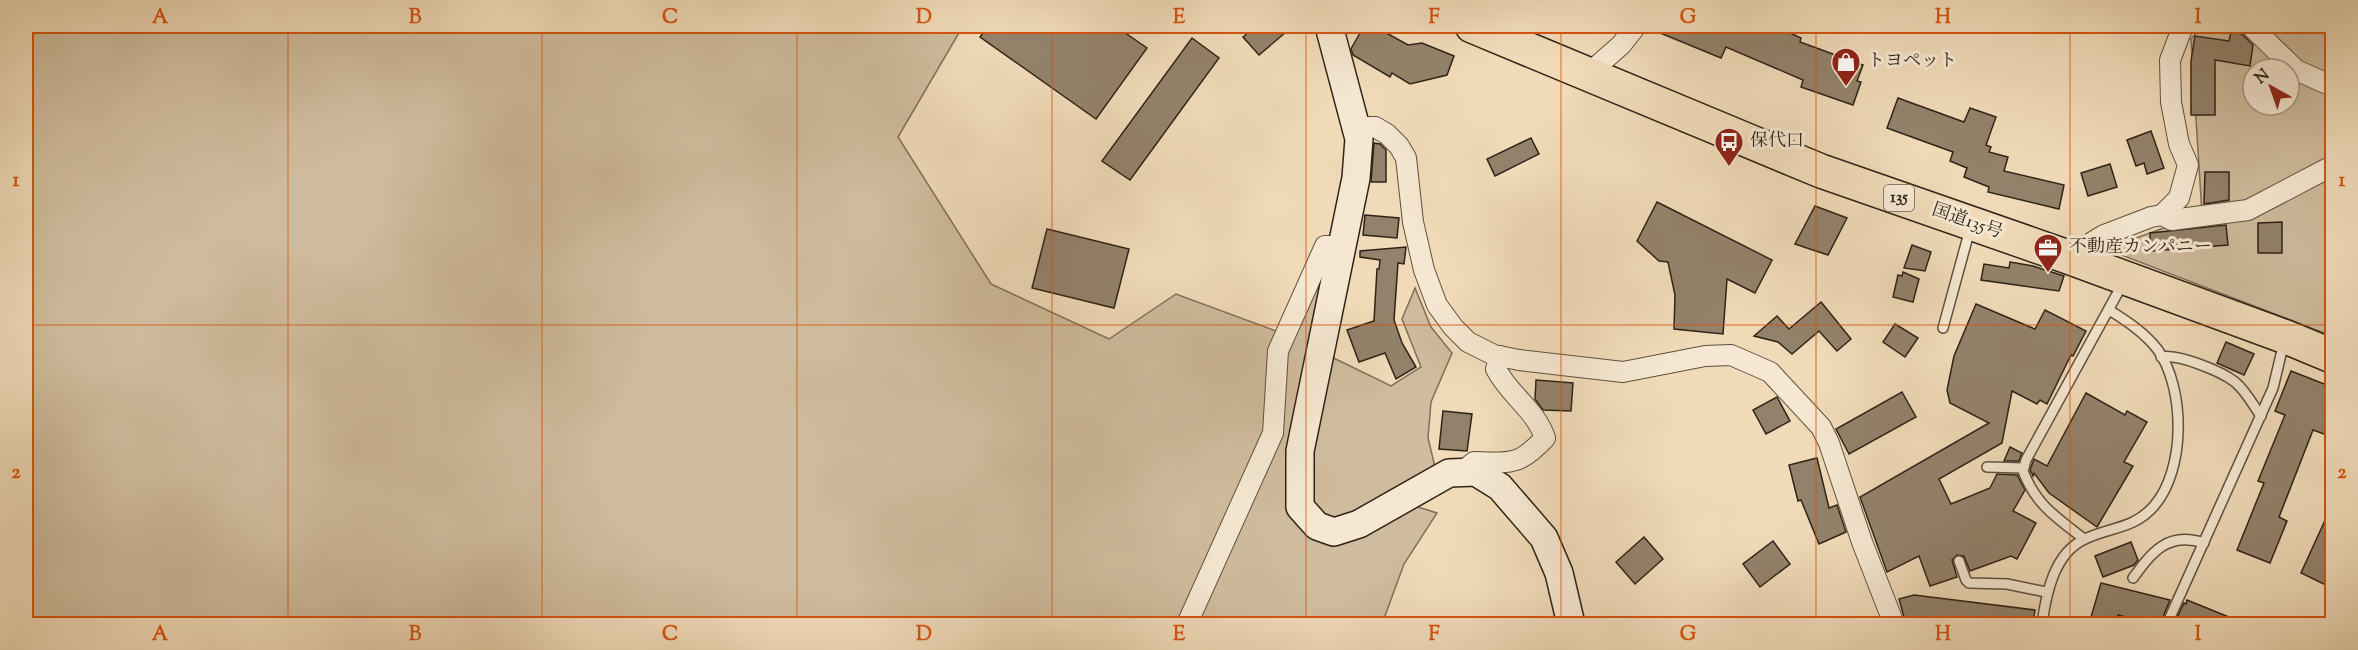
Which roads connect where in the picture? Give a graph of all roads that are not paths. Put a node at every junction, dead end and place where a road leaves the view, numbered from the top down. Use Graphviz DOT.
graph roads {
  1 [pos="1329,26"];
  2 [pos="1472,26"];
  3 [pos="1636,26"];
  4 [pos="2183,26"];
  5 [pos="2251,26"];
  6 [pos="1589,73"];
  7 [pos="2332,86"];
  8 [pos="1356,127"];
  9 [pos="2332,166"];
  10 [pos="2162,215"];
  11 [pos="1972,224"];
  12 [pos="1343,246"];
  13 [pos="2068,258"];
  14 [pos="2125,278"];
  15 [pos="2109,310"];
  16 [pos="1943,328"];
  17 [pos="2286,337"];
  18 [pos="1500,356"];
  19 [pos="2332,356"];
  20 [pos="2161,357"];
  21 [pos="2261,416"];
  22 [pos="1987,467"];
  23 [pos="2024,468"];
  24 [pos="1462,472"];
  25 [pos="2084,539"];
  26 [pos="2204,543"];
  27 [pos="1959,561"];
  28 [pos="2133,578"];
  29 [pos="2046,592"];
  30 [pos="1187,624"];
  31 [pos="1571,624"];
  32 [pos="1894,624"];
  33 [pos="2043,624"];
  34 [pos="2167,624"];
  1 -- 8 [label="street"];
  2 -- 6 [label="highway, 国道135号 / 135"];
  3 -- 6 [label="street"];
  4 -- 10 [label="street"];
  5 -- 7 [label="street"];
  6 -- 11 [label="highway, 国道135号 / 135"];
  8 -- 12 [label="street"];
  8 -- 18 [label="street"];
  9 -- 10 [label="street"];
  10 -- 13 [label="street"];
  11 -- 13 [label="highway, 国道135号 / 135"];
  11 -- 16 [label="lane"];
  12 -- 24 [label="street"];
  12 -- 30 [label="street"];
  13 -- 14 [label="highway, 国道135号 / 135"];
  14 -- 15 [label="lane"];
  14 -- 17 [label="highway, 国道135号 / 135"];
  15 -- 20 [label="lane"];
  15 -- 23 [label="lane"];
  17 -- 19 [label="highway, 国道135号 / 135"];
  17 -- 21 [label="lane"];
  18 -- 24 [label="street"];
  18 -- 32 [label="street"];
  20 -- 21 [label="lane"];
  20 -- 25 [label="lane"];
  21 -- 26 [label="lane"];
  22 -- 23 [label="lane"];
  23 -- 25 [label="lane"];
  24 -- 31 [label="street"];
  25 -- 29 [label="lane"];
  26 -- 28 [label="lane"];
  26 -- 34 [label="lane"];
  27 -- 29 [label="lane"];
  29 -- 33 [label="lane"];
}
